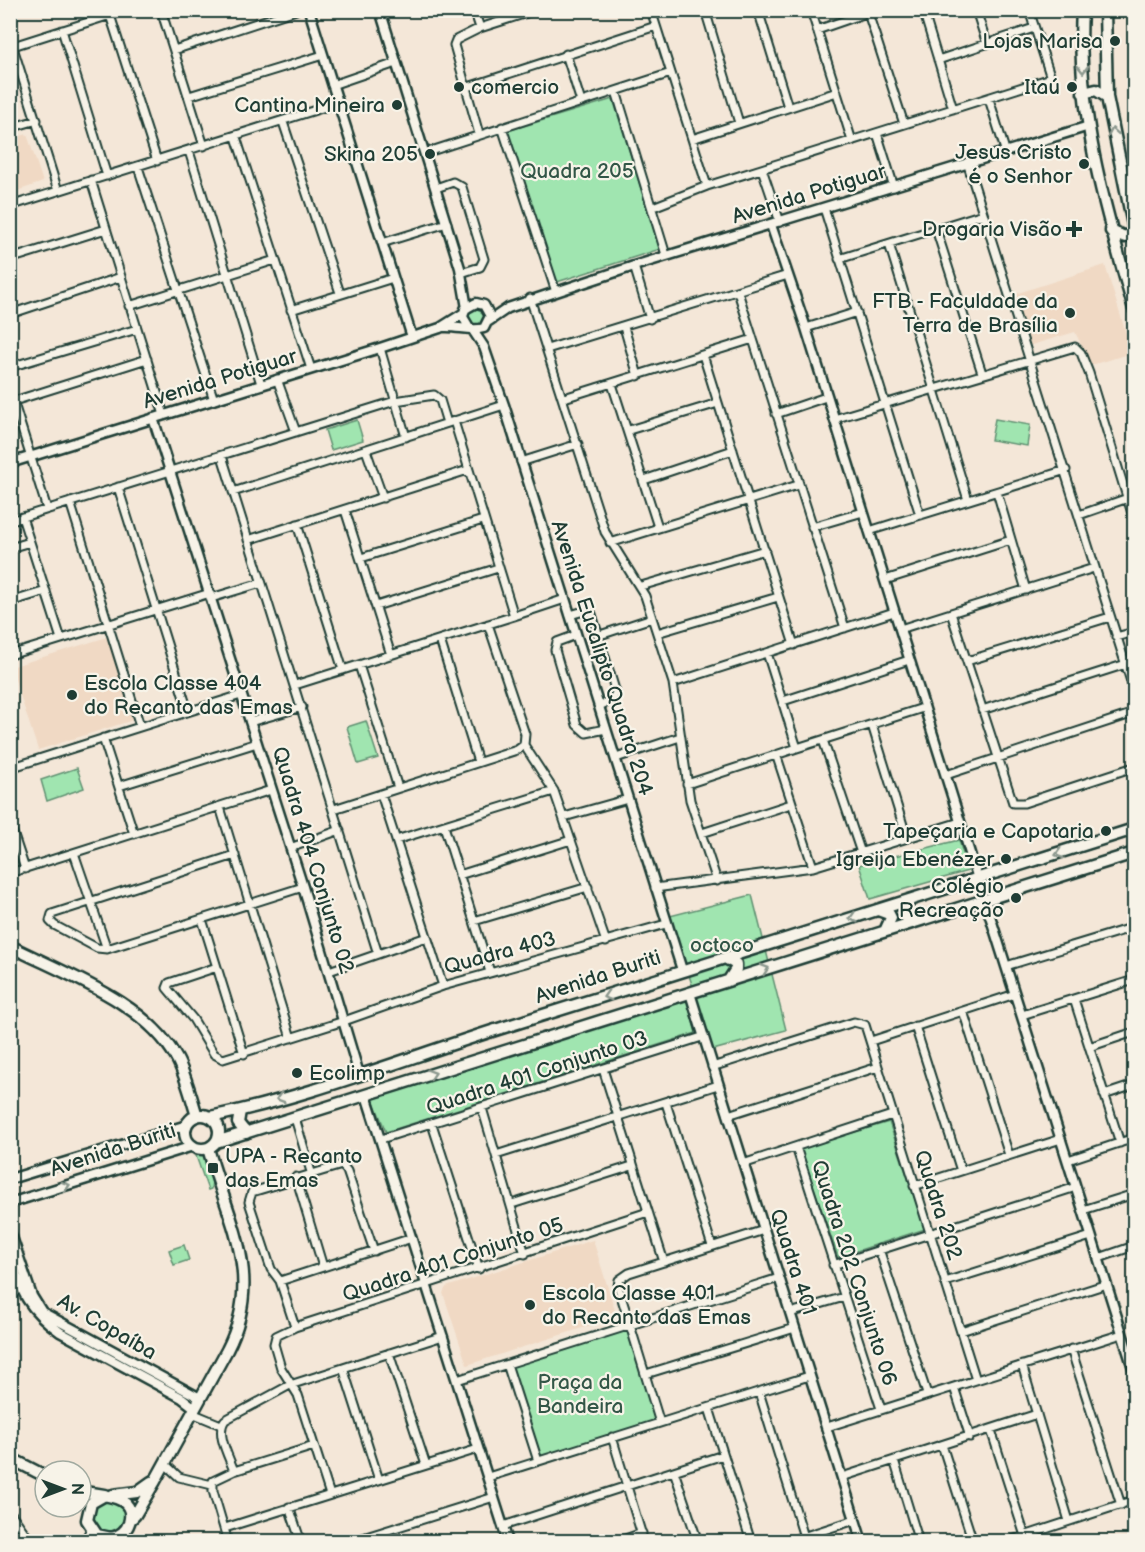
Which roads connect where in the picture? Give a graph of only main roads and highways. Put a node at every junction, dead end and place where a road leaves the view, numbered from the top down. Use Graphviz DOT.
graph roads {
  1 [pos="1082,10"];
  2 [pos="1105,10"];
  3 [pos="1083,93"];
  4 [pos="1107,97"];
  5 [pos="1133,216"];
  6 [pos="1111,231"];
  7 [pos="1134,231"];
  8 [pos="1134,309"];
  9 [pos="1134,830"];
  10 [pos="1134,853"];
  11 [pos="910,900"];
  12 [pos="879,910"];
  13 [pos="917,921"];
  14 [pos="885,932"];
  15 [pos="10,946"];
  16 [pos="725,958"];
  17 [pos="729,980"];
  18 [pos="639,986"];
  19 [pos="645,1006"];
  20 [pos="402,1061"];
  21 [pos="409,1081"];
  22 [pos="240,1111"];
  23 [pos="196,1116"];
  24 [pos="210,1117"];
  25 [pos="246,1133"];
  26 [pos="212,1145"];
  27 [pos="10,1458"];
  28 [pos="33,1470"];
  29 [pos="156,1478"];
  30 [pos="93,1493"];
  31 [pos="108,1495"];
  32 [pos="128,1524"];
  33 [pos="92,1531"];
  34 [pos="125,1542"];
  1 -- 3 [label="main road, one-way"];
  2 -- 4 [label="main road"];
  3 -- 4 [label="main road"];
  3 -- 6 [label="main road"];
  5 -- 4 [label="main road, one-way"];
  5 -- 7 [label="main road"];
  6 -- 7 [label="main road"];
  6 -- 8 [label="main road"];
  9 -- 11 [label="main road, Avenida Buriti, one-way"];
  10 -- 13 [label="main road, Avenida Buriti"];
  11 -- 12 [label="main road, Avenida Buriti"];
  11 -- 13 [label="main road"];
  12 -- 14 [label="main road"];
  12 -- 16 [label="main road, Avenida Buriti, one-way"];
  13 -- 14 [label="main road, Avenida Buriti"];
  17 -- 14 [label="main road, Avenida Buriti, one-way"];
  15 -- 23 [label="main road"];
  16 -- 17 [label="main road"];
  16 -- 18 [label="main road, Avenida Buriti"];
  17 -- 19 [label="main road, Avenida Buriti"];
  18 -- 19 [label="main road"];
  18 -- 20 [label="main road, Avenida Buriti, one-way"];
  21 -- 19 [label="main road, Avenida Buriti, one-way"];
  20 -- 21 [label="main road"];
  20 -- 22 [label="main road, Avenida Buriti, one-way"];
  21 -- 25 [label="main road, Avenida Buriti"];
  22 -- 24 [label="main road, Avenida Buriti"];
  22 -- 25 [label="main road"];
  23 -- 24 [label="main road, Avenida Buriti"];
  23 -- 26 [label="main road, Avenida Buriti"];
  24 -- 26 [label="main road"];
  25 -- 26 [label="main road, Avenida Buriti"];
  26 -- 29 [label="main road"];
  27 -- 28 [label="main road"];
  29 -- 31 [label="main road"];
  29 -- 32 [label="main road"];
  30 -- 31 [label="main road"];
  31 -- 32 [label="main road"];
  31 -- 33 [label="main road"];
  32 -- 33 [label="main road"];
  32 -- 34 [label="main road"];
}
